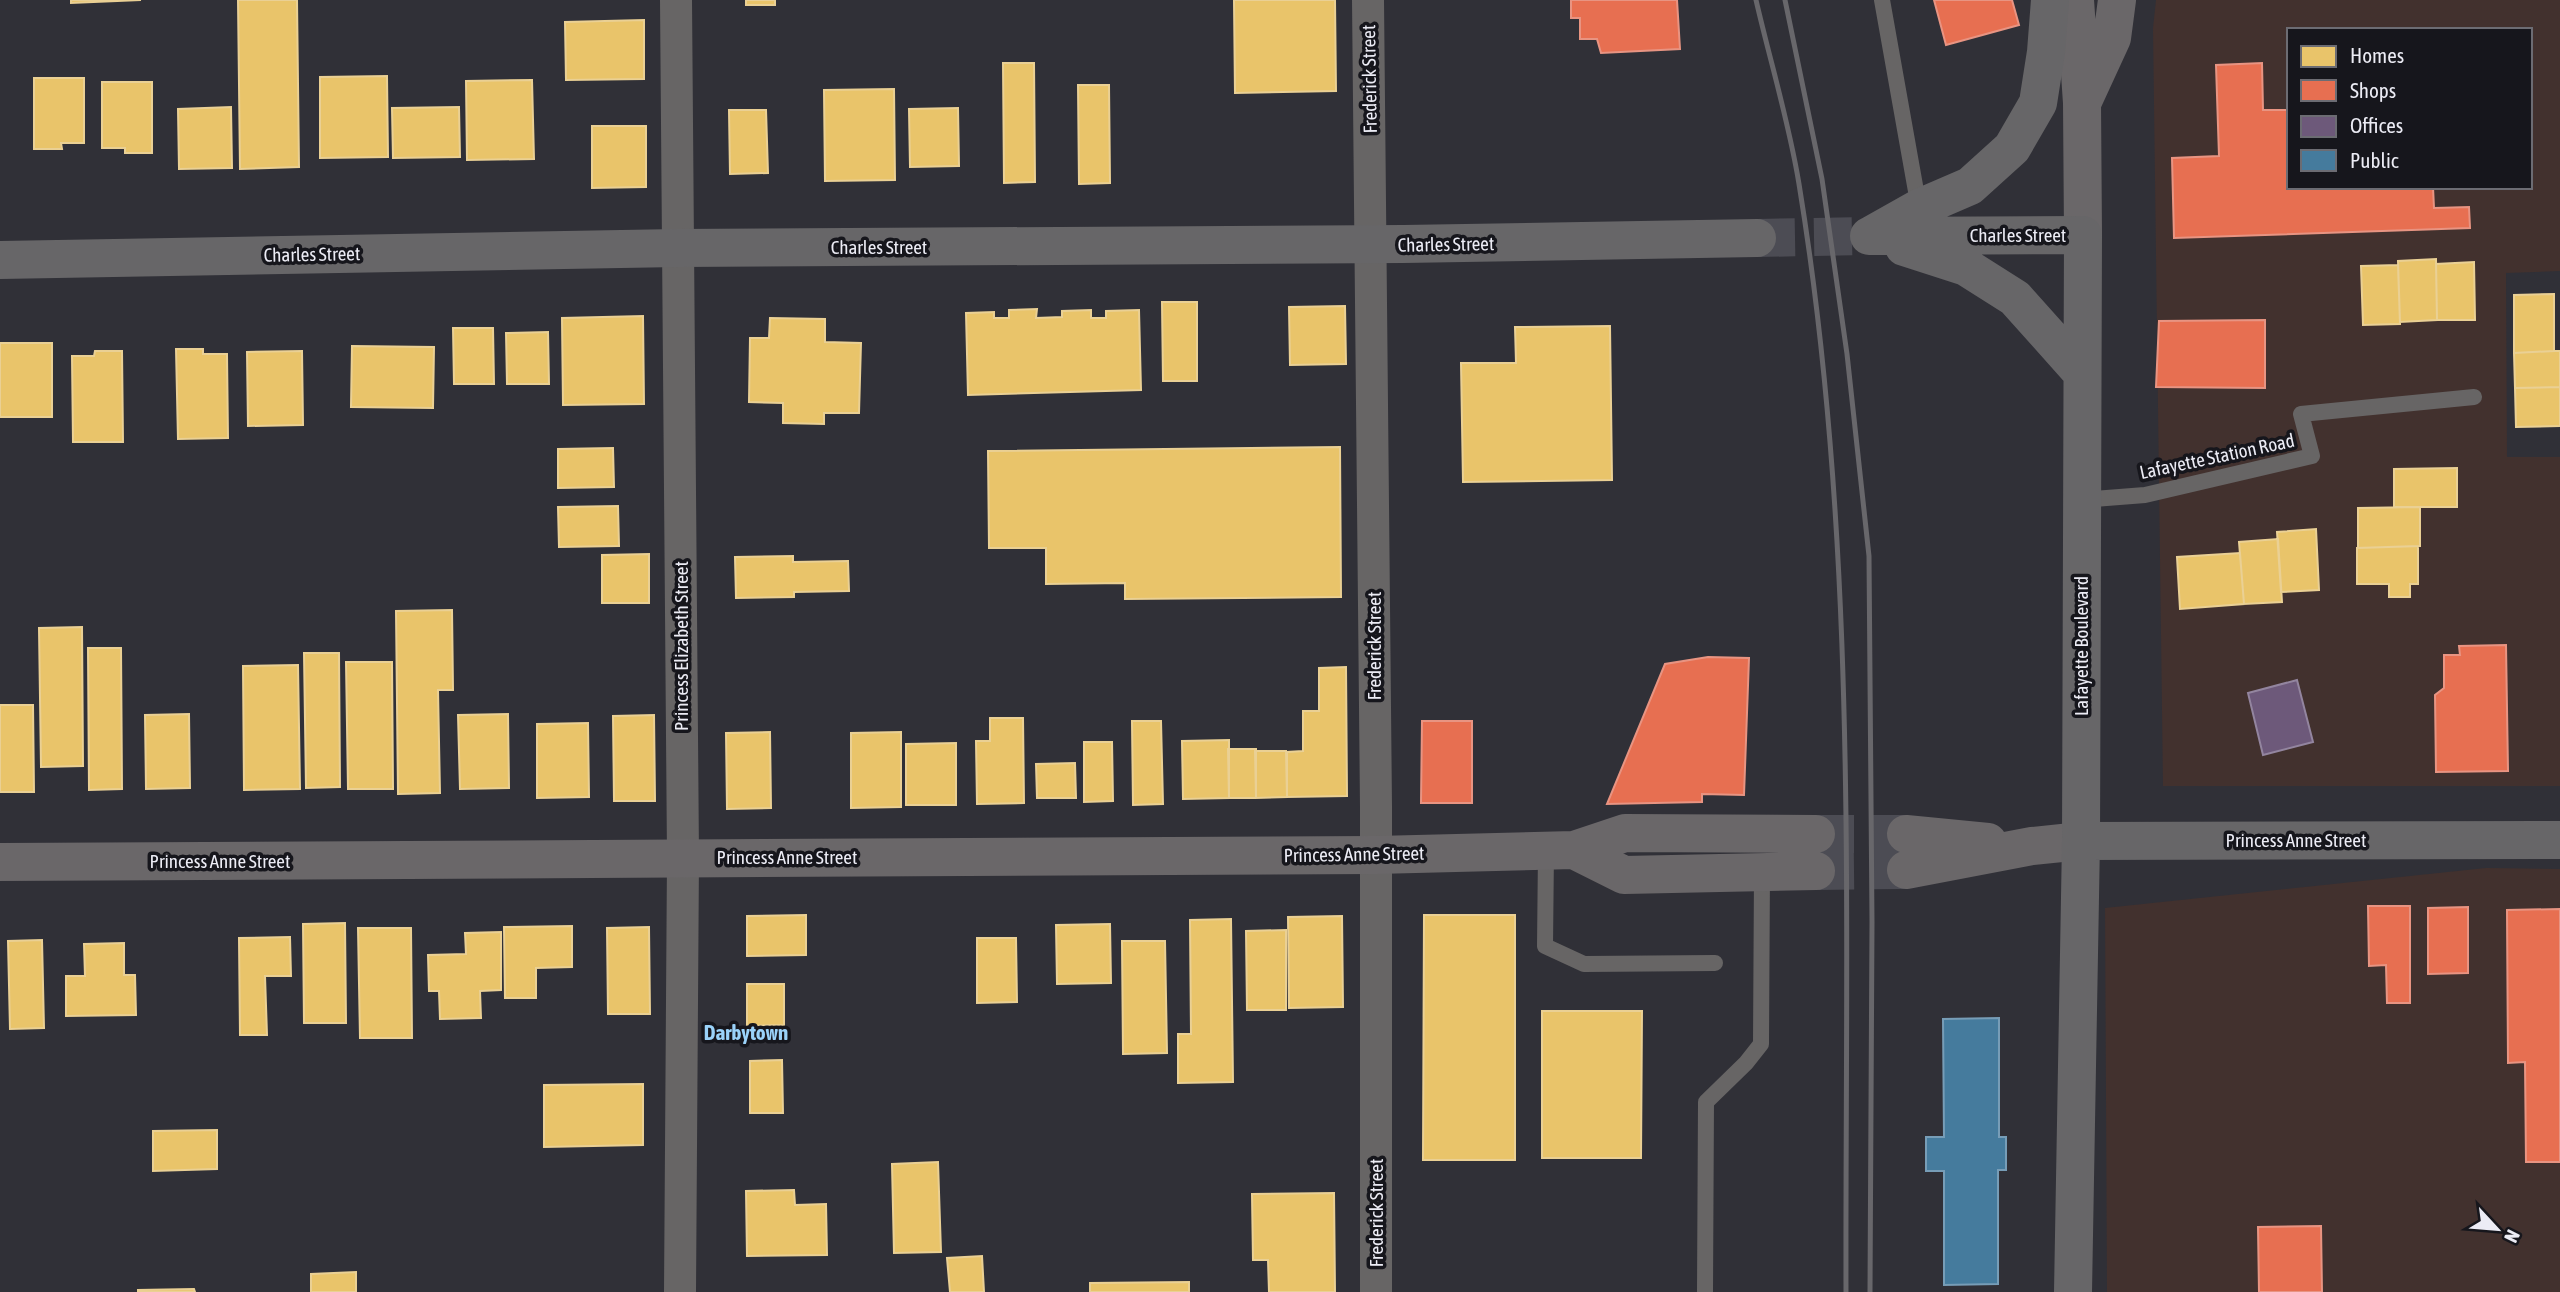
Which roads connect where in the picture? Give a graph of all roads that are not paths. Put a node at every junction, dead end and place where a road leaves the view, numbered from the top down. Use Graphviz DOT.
graph roads {
  1 [pos="676,0"];
  2 [pos="1368,0"];
  3 [pos="1882,0"];
  4 [pos="2050,0"];
  5 [pos="2075,0"];
  6 [pos="2117,0"];
  7 [pos="2082,103"];
  8 [pos="1919,208"];
  9 [pos="2083,235"];
  10 [pos="1869,236"];
  11 [pos="1757,238"];
  12 [pos="1370,244"];
  13 [pos="678,248"];
  14 [pos="0,260"];
  15 [pos="2082,373"];
  16 [pos="2474,397"];
  17 [pos="2081,500"];
  18 [pos="1816,834"];
  19 [pos="2560,840"];
  20 [pos="2081,841"];
  21 [pos="1560,851"];
  22 [pos="1906,852"];
  23 [pos="1376,855"];
  24 [pos="683,858"];
  25 [pos="0,862"];
  26 [pos="1816,872"];
  27 [pos="1762,873"];
  28 [pos="1715,962"];
  29 [pos="680,1292"];
  30 [pos="1376,1292"];
  31 [pos="1705,1292"];
  32 [pos="2073,1292"];
  1 -- 13 [label="street, Princess Elizabeth Street"];
  2 -- 12 [label="street, Frederick Street"];
  3 -- 8 [label="lane"];
  4 -- 8 [label="main road"];
  5 -- 7 [label="street, Lafayette Boulevard"];
  6 -- 7 [label="street"];
  7 -- 9 [label="street, Lafayette Boulevard"];
  8 -- 10 [label="main road"];
  9 -- 10 [label="main road, Charles Street"];
  9 -- 15 [label="main road, Lafayette Boulevard"];
  10 -- 15 [label="main road"];
  11 -- 12 [label="main road, Charles Street"];
  12 -- 13 [label="main road, Charles Street"];
  12 -- 23 [label="street, Frederick Street"];
  13 -- 14 [label="main road, Charles Street"];
  13 -- 24 [label="street, Princess Elizabeth Street"];
  15 -- 17 [label="main road, Lafayette Boulevard"];
  16 -- 17 [label="lane, Lafayette Station Road"];
  17 -- 20 [label="main road, Lafayette Boulevard"];
  18 -- 21 [label="street, Princess Anne Street"];
  19 -- 20 [label="main road, Princess Anne Street"];
  20 -- 22 [label="street, Princess Anne Street"];
  20 -- 32 [label="main road, Lafayette Boulevard"];
  21 -- 23 [label="street, Princess Anne Street"];
  21 -- 27 [label="street, Princess Anne Street"];
  21 -- 28 [label="lane"];
  23 -- 24 [label="street, Princess Anne Street"];
  23 -- 30 [label="street, Frederick Street"];
  24 -- 25 [label="street, Princess Anne Street"];
  24 -- 29 [label="street, Princess Elizabeth Street"];
  26 -- 27 [label="street, Princess Anne Street"];
  27 -- 31 [label="lane"];
}
